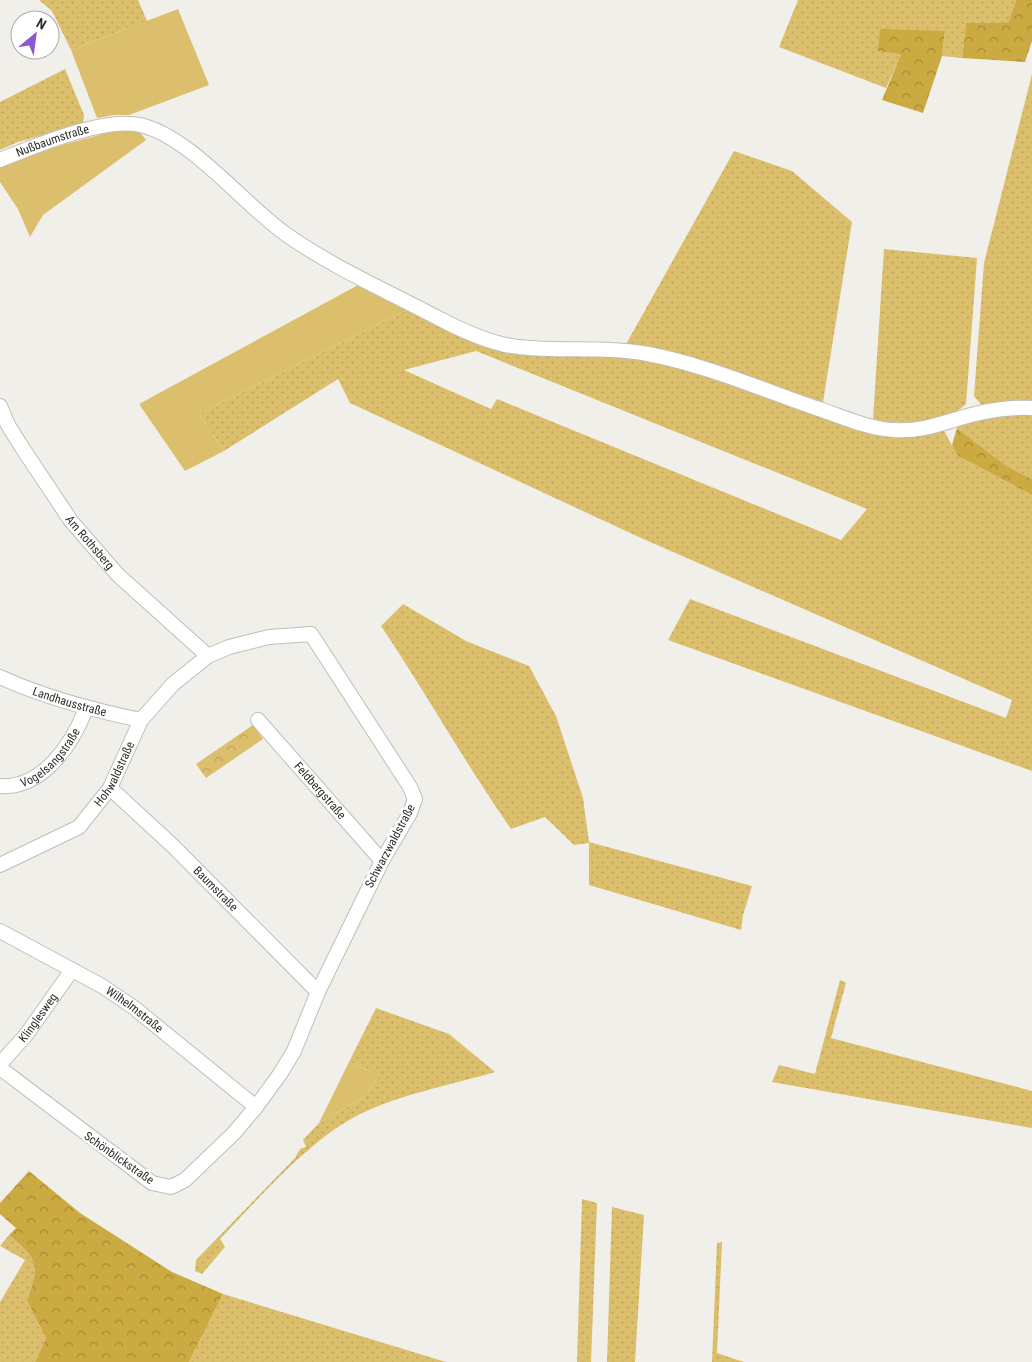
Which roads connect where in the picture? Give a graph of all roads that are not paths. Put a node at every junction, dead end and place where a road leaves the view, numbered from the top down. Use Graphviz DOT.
graph roads {
  1 [pos="0,160"];
  2 [pos="0,406"];
  3 [pos="1032,408"];
  4 [pos="208,656"];
  5 [pos="0,677"];
  6 [pos="86,708"];
  7 [pos="141,720"];
  8 [pos="258,720"];
  9 [pos="0,786"];
  10 [pos="110,788"];
  11 [pos="382,860"];
  12 [pos="0,865"];
  13 [pos="0,931"];
  14 [pos="72,970"];
  15 [pos="318,992"];
  16 [pos="0,1064"];
  17 [pos="0,1068"];
  18 [pos="256,1107"];
  1 -- 3 [label="street, Nußbaumstraße"];
  2 -- 4 [label="street, Am Rothsberg"];
  4 -- 7 [label="street, Hohwaldstraße"];
  4 -- 11 [label="street, Schwarzwaldstraße"];
  5 -- 6 [label="street, Landhausstraße"];
  6 -- 7 [label="street, Landhausstraße"];
  6 -- 9 [label="street, Vogelsangstraße"];
  7 -- 10 [label="street, Hohwaldstraße"];
  8 -- 11 [label="street, Feldbergstraße"];
  10 -- 12 [label="street, Hohwaldstraße"];
  10 -- 15 [label="street, Baumstraße"];
  11 -- 15 [label="street, Schwarzwaldstraße"];
  13 -- 14 [label="street, Wilhelmstraße"];
  14 -- 16 [label="street, Klinglesweg"];
  14 -- 18 [label="street, Wilhelmstraße"];
  15 -- 18 [label="street, Schwarzwaldstraße"];
  17 -- 18 [label="street, Schönblickstraße"];
}
